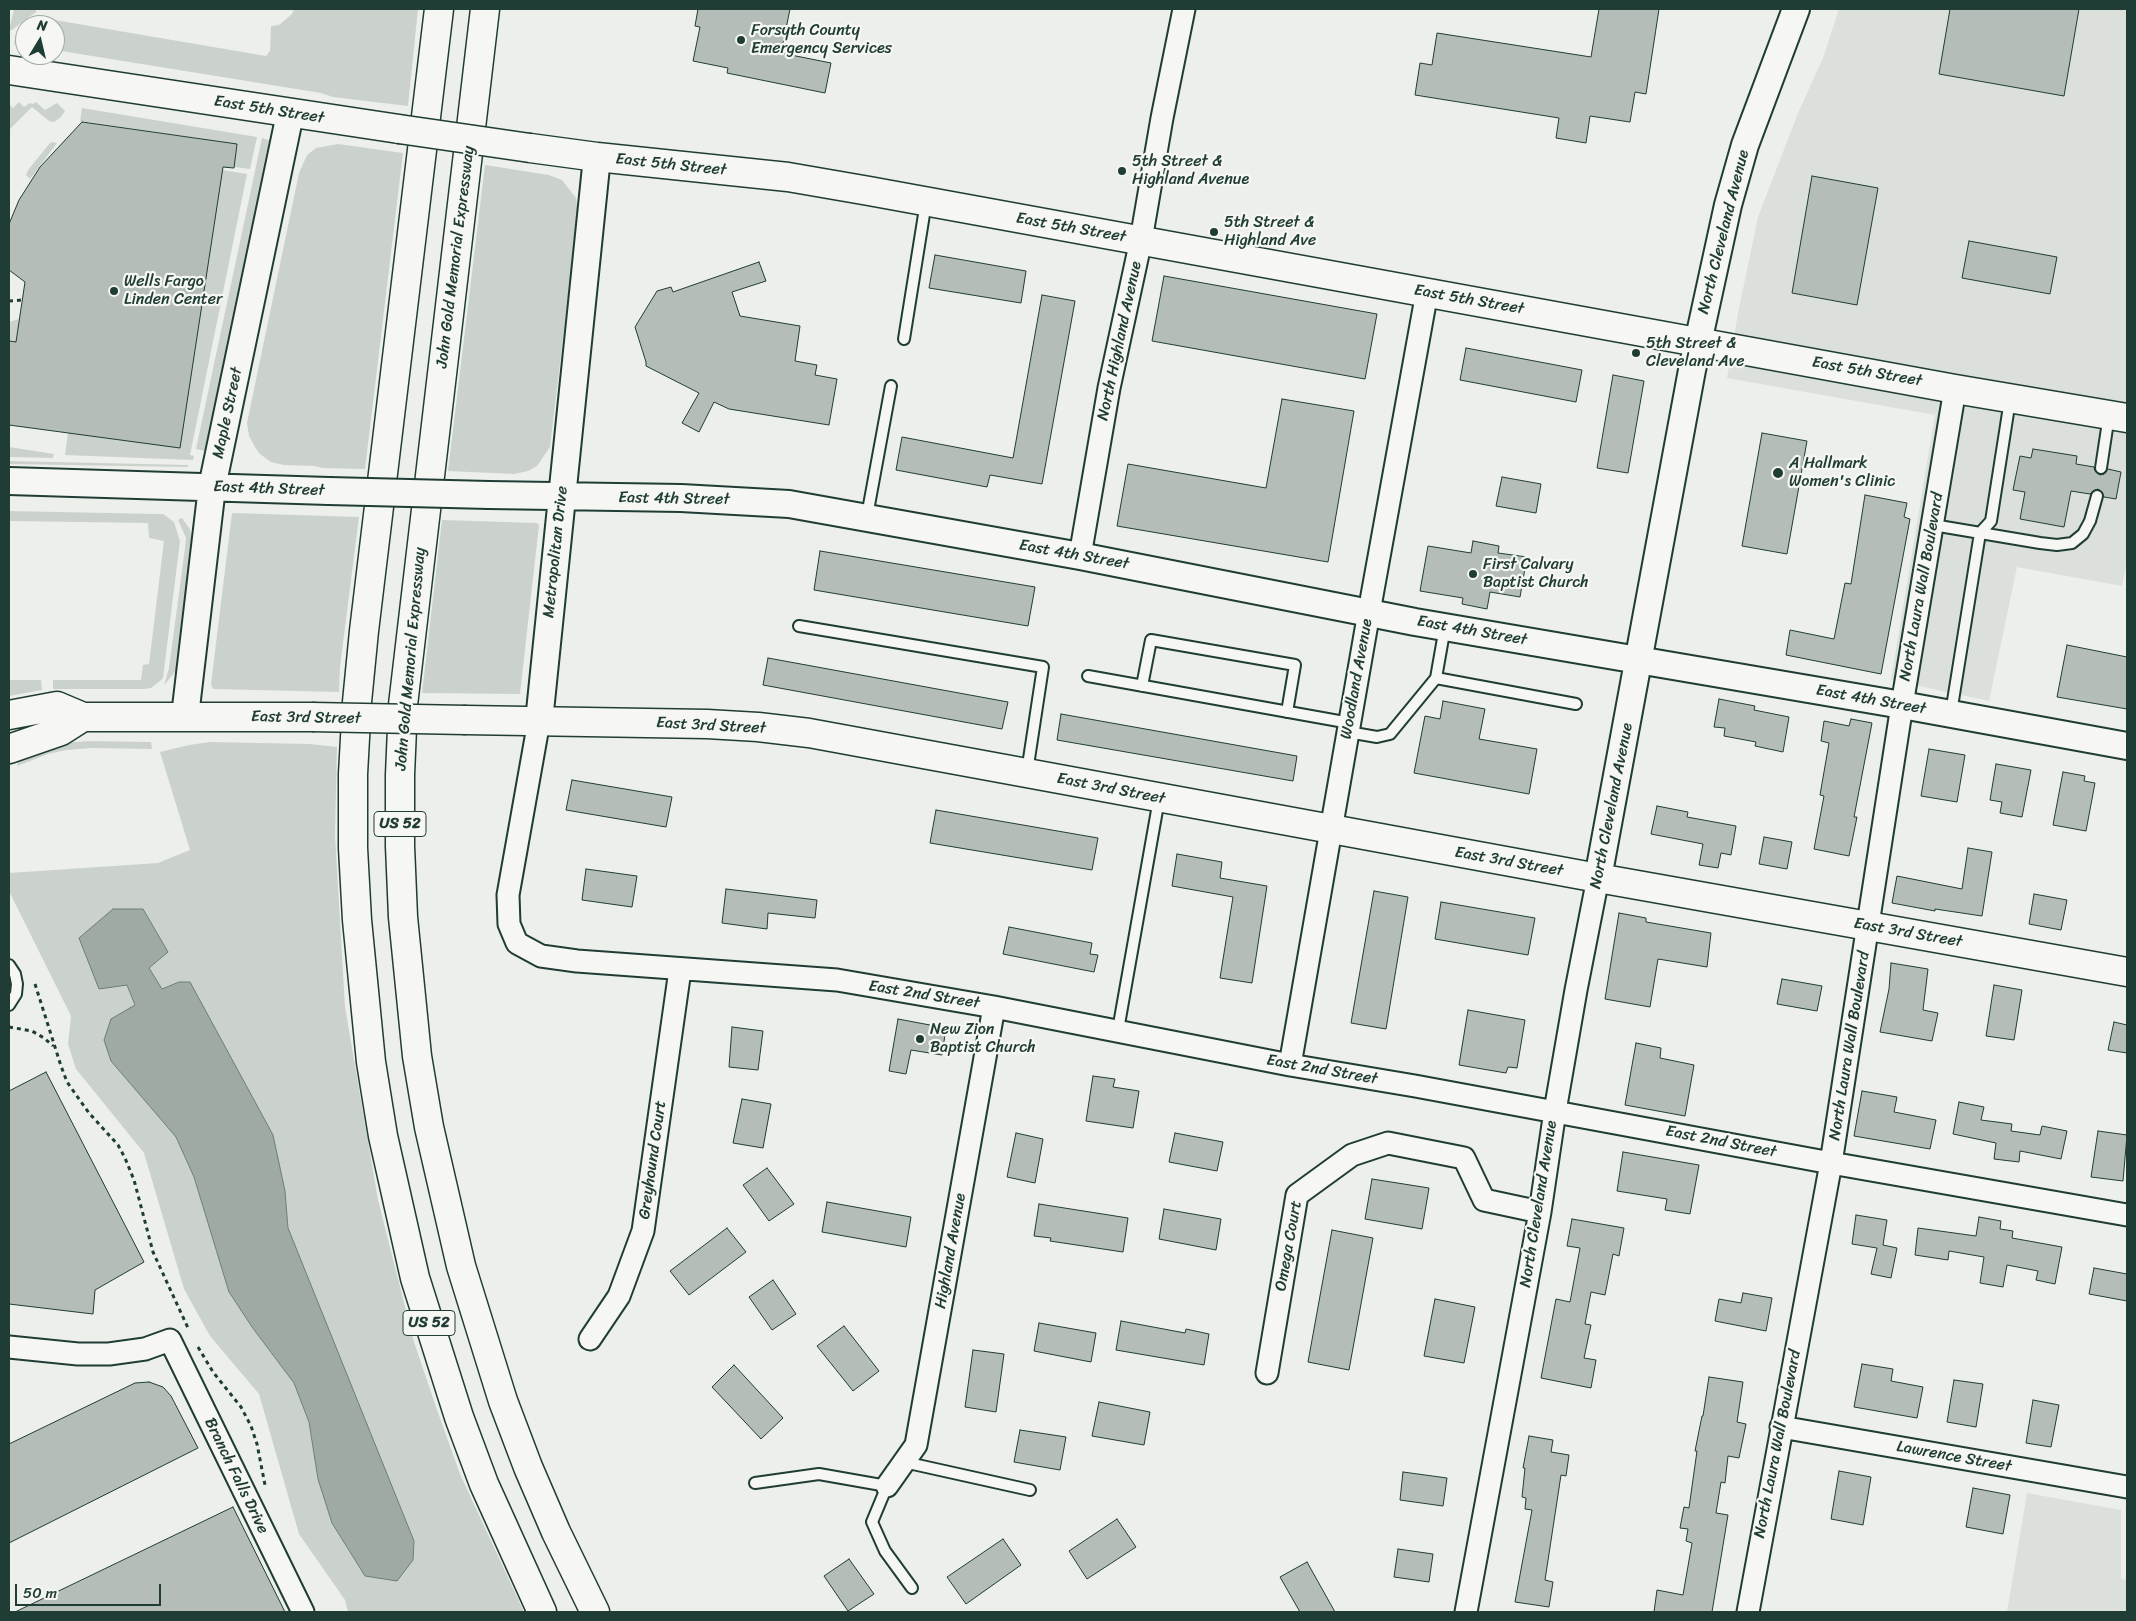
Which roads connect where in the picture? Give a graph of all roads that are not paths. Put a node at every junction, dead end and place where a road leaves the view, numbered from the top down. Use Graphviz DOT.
graph roads {
  1 [pos="439,9"];
  2 [pos="485,9"];
  3 [pos="1184,9"];
  4 [pos="1796,9"];
  5 [pos="9,70"];
  6 [pos="290,114"];
  7 [pos="597,158"];
  8 [pos="926,201"];
  9 [pos="1141,240"];
  10 [pos="1427,292"];
  11 [pos="904,339"];
  12 [pos="1698,341"];
  13 [pos="892,386"];
  14 [pos="1955,389"];
  15 [pos="2010,398"];
  16 [pos="2118,416"];
  17 [pos="2101,468"];
  18 [pos="9,481"];
  19 [pos="212,487"];
  20 [pos="2097,496"];
  21 [pos="562,497"];
  22 [pos="867,517"];
  23 [pos="1933,525"];
  24 [pos="1980,533"];
  25 [pos="1080,556"];
  26 [pos="1369,612"];
  27 [pos="799,626"];
  28 [pos="1445,627"];
  29 [pos="1639,661"];
  30 [pos="1088,676"];
  31 [pos="1436,678"];
  32 [pos="1142,686"];
  33 [pos="1576,704"];
  34 [pos="1902,705"];
  35 [pos="1288,712"];
  36 [pos="1951,714"];
  37 [pos="9,715"];
  38 [pos="185,716"];
  39 [pos="83,717"];
  40 [pos="539,721"];
  41 [pos="1349,728"];
  42 [pos="2127,746"];
  43 [pos="9,749"];
  44 [pos="1026,773"];
  45 [pos="1159,798"];
  46 [pos="1331,829"];
  47 [pos="1598,878"];
  48 [pos="1868,926"];
  49 [pos="517,944"];
  50 [pos="9,965"];
  51 [pos="680,970"];
  52 [pos="2127,972"];
  53 [pos="9,1005"];
  54 [pos="994,1007"];
  55 [pos="1118,1030"];
  56 [pos="1290,1065"];
  57 [pos="1554,1111"];
  58 [pos="1831,1163"];
  59 [pos="1540,1212"];
  60 [pos="2127,1215"];
  61 [pos="590,1339"];
  62 [pos="9,1347"];
  63 [pos="1267,1373"];
  64 [pos="1781,1427"];
  65 [pos="904,1462"];
  66 [pos="755,1483"];
  67 [pos="887,1486"];
  68 [pos="2127,1487"];
  69 [pos="1030,1490"];
  70 [pos="912,1588"];
  71 [pos="303,1612"];
  72 [pos="542,1612"];
  73 [pos="595,1612"];
  74 [pos="1466,1612"];
  75 [pos="1748,1612"];
  1 -- 72 [label="main road, US 52"];
  2 -- 73 [label="main road, John Gold Memorial Expressway / US 52"];
  3 -- 9 [label="street, North Highland Avenue"];
  4 -- 12 [label="street, North Cleveland Avenue"];
  5 -- 6 [label="main road, East 5th Street"];
  6 -- 7 [label="main road, East 5th Street, bridge"];
  6 -- 19 [label="street, Maple Street"];
  7 -- 8 [label="main road, East 5th Street"];
  7 -- 21 [label="street, Metropolitan Drive"];
  8 -- 9 [label="main road, East 5th Street"];
  8 -- 11 [label="lane"];
  9 -- 10 [label="main road, East 5th Street"];
  9 -- 25 [label="street, North Highland Avenue"];
  10 -- 12 [label="main road, East 5th Street"];
  10 -- 26 [label="street, Woodland Avenue"];
  12 -- 14 [label="main road, East 5th Street"];
  12 -- 29 [label="street, North Cleveland Avenue"];
  13 -- 22 [label="lane"];
  14 -- 15 [label="main road, East 5th Street"];
  14 -- 23 [label="street, North Laura Wall Boulevard"];
  15 -- 16 [label="main road, East 5th Street"];
  15 -- 24 [label="lane"];
  16 -- 17 [label="lane"];
  18 -- 19 [label="street, East 4th Street"];
  19 -- 21 [label="street, East 4th Street, bridge"];
  19 -- 38 [label="street, Maple Street"];
  20 -- 24 [label="lane"];
  21 -- 22 [label="street, East 4th Street"];
  21 -- 40 [label="street, Metropolitan Drive"];
  22 -- 25 [label="street, East 4th Street"];
  23 -- 24 [label="lane"];
  23 -- 34 [label="street, North Laura Wall Boulevard"];
  24 -- 36 [label="lane"];
  25 -- 26 [label="street, East 4th Street"];
  26 -- 28 [label="street, East 4th Street"];
  26 -- 41 [label="street, Woodland Avenue"];
  27 -- 44 [label="lane"];
  28 -- 29 [label="street, East 4th Street"];
  28 -- 31 [label="lane"];
  29 -- 34 [label="street, East 4th Street"];
  29 -- 47 [label="street, North Cleveland Avenue"];
  30 -- 32 [label="lane"];
  31 -- 33 [label="lane"];
  31 -- 41 [label="lane"];
  32 -- 35 [label="lane"];
  32 -- 35 [label="lane"];
  34 -- 36 [label="street, East 4th Street"];
  34 -- 48 [label="street, North Laura Wall Boulevard"];
  35 -- 41 [label="lane"];
  36 -- 42 [label="street, East 4th Street"];
  37 -- 39 [label="main road, East 3rd Street"];
  38 -- 39 [label="main road, East 3rd Street"];
  38 -- 40 [label="main road, East 3rd Street, bridge"];
  39 -- 43 [label="main road"];
  40 -- 44 [label="main road, East 3rd Street"];
  40 -- 49 [label="street, Metropolitan Drive"];
  41 -- 46 [label="street, Woodland Avenue"];
  44 -- 45 [label="main road, East 3rd Street"];
  45 -- 46 [label="main road, East 3rd Street"];
  45 -- 55 [label="lane"];
  46 -- 47 [label="main road, East 3rd Street"];
  46 -- 56 [label="street, Woodland Avenue"];
  47 -- 48 [label="main road, East 3rd Street"];
  47 -- 57 [label="street, North Cleveland Avenue"];
  48 -- 52 [label="main road, East 3rd Street"];
  48 -- 58 [label="street, North Laura Wall Boulevard"];
  49 -- 51 [label="street, East 2nd Street"];
  50 -- 53 [label="lane"];
  51 -- 54 [label="street, East 2nd Street"];
  51 -- 61 [label="street, Greyhound Court"];
  54 -- 55 [label="street, East 2nd Street"];
  54 -- 65 [label="street, Highland Avenue"];
  55 -- 56 [label="street, East 2nd Street"];
  56 -- 57 [label="street, East 2nd Street"];
  57 -- 58 [label="street, East 2nd Street"];
  57 -- 59 [label="street, North Cleveland Avenue"];
  58 -- 60 [label="street, East 2nd Street"];
  58 -- 64 [label="street, North Laura Wall Boulevard"];
  59 -- 63 [label="street, Omega Court"];
  59 -- 74 [label="street, North Cleveland Avenue"];
  62 -- 71 [label="street, Branch Falls Drive"];
  64 -- 68 [label="street, Lawrence Street"];
  64 -- 75 [label="street, North Laura Wall Boulevard"];
  65 -- 67 [label="street, Highland Avenue"];
  65 -- 69 [label="lane"];
  66 -- 67 [label="lane"];
  67 -- 70 [label="lane"];
}
